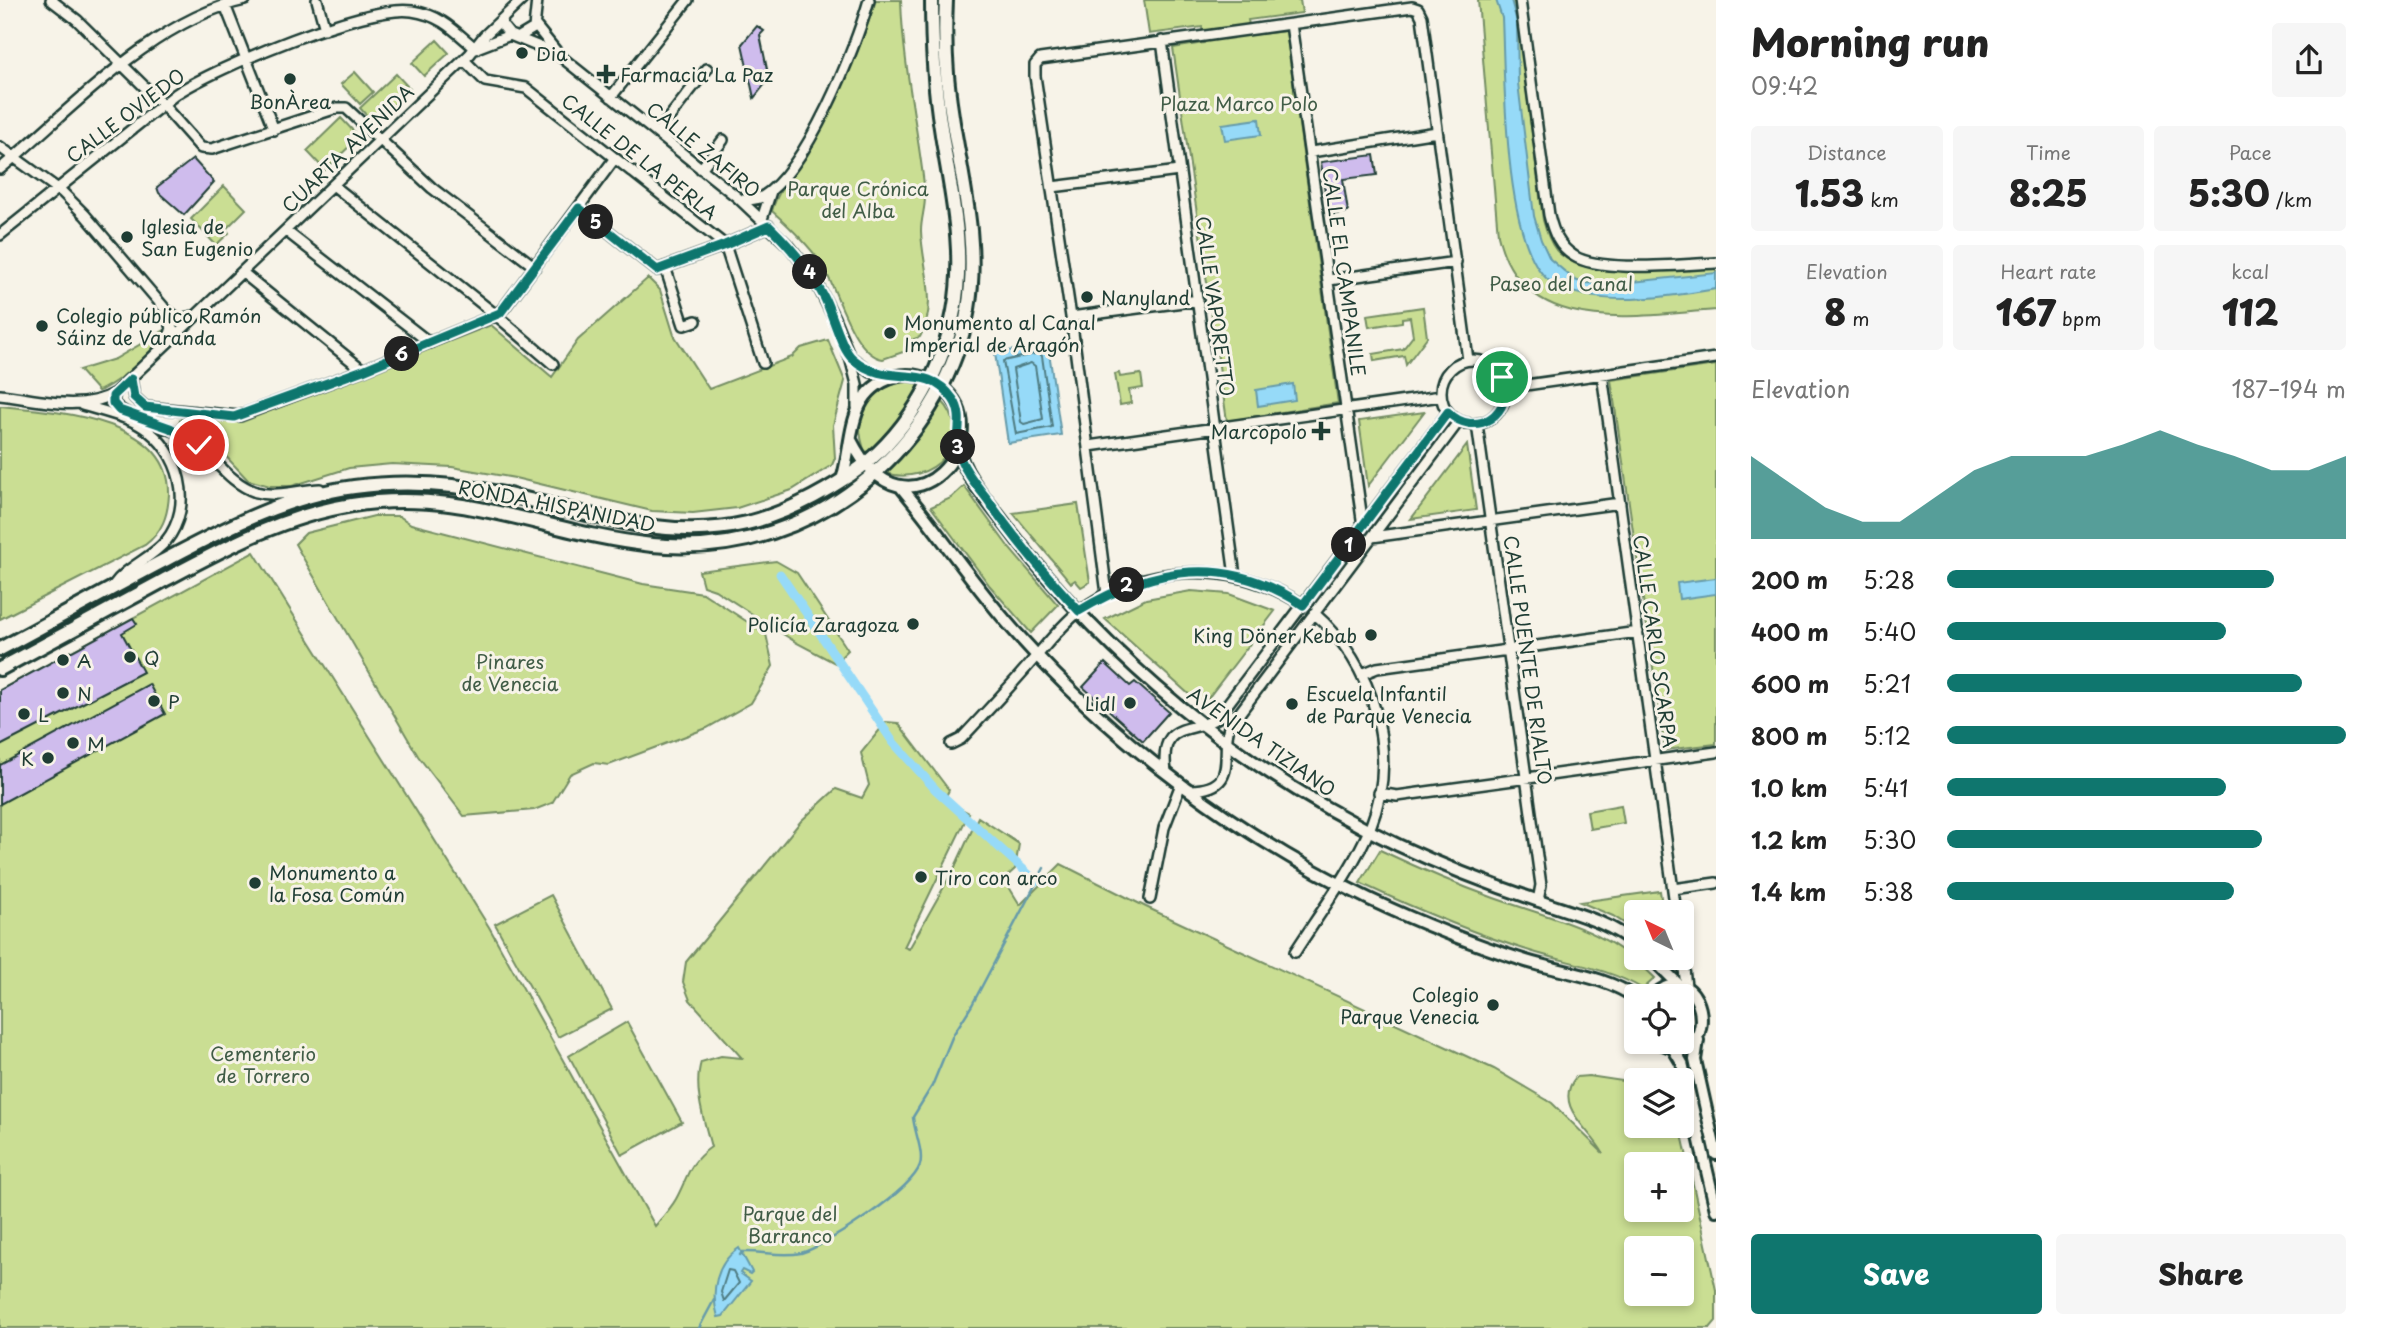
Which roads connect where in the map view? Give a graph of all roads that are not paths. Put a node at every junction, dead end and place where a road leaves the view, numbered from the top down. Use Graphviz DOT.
graph roads {
  1 [pos="51,0"];
  2 [pos="244,0"];
  3 [pos="317,0"];
  4 [pos="537,0"];
  5 [pos="688,0"];
  6 [pos="869,0"];
  7 [pos="932,0"];
  8 [pos="946,0"];
  9 [pos="1520,0"];
  10 [pos="520,2"];
  11 [pos="225,5"];
  12 [pos="534,15"];
  13 [pos="503,18"];
  14 [pos="1292,24"];
  15 [pos="535,25"];
  16 [pos="325,29"];
  17 [pos="514,36"];
  18 [pos="1162,41"];
  19 [pos="475,49"];
  20 [pos="560,56"];
  21 [pos="247,60"];
  22 [pos="464,60"];
  23 [pos="123,66"];
  24 [pos="707,69"];
  25 [pos="611,97"];
  26 [pos="162,104"];
  27 [pos="274,130"];
  28 [pos="1437,132"];
  29 [pos="657,133"];
  30 [pos="379,141"];
  31 [pos="723,141"];
  32 [pos="0,146"];
  33 [pos="1311,152"];
  34 [pos="14,157"];
  35 [pos="615,158"];
  36 [pos="0,169"];
  37 [pos="701,169"];
  38 [pos="1180,171"];
  39 [pos="333,185"];
  40 [pos="774,187"];
  41 [pos="1052,187"];
  42 [pos="57,190"];
  43 [pos="741,200"];
  44 [pos="579,208"];
  45 [pos="766,223"];
  46 [pos="286,230"];
  47 [pos="0,235"];
  48 [pos="725,245"];
  49 [pos="1456,262"];
  50 [pos="1716,263"];
  51 [pos="535,267"];
  52 [pos="661,268"];
  53 [pos="243,273"];
  54 [pos="1329,280"];
  55 [pos="1198,300"];
  56 [pos="205,309"];
  57 [pos="166,310"];
  58 [pos="496,315"];
  59 [pos="1071,317"];
  60 [pos="696,321"];
  61 [pos="430,343"];
  62 [pos="162,350"];
  63 [pos="850,357"];
  64 [pos="1716,358"];
  65 [pos="1468,360"];
  66 [pos="763,363"];
  67 [pos="553,364"];
  68 [pos="363,370"];
  69 [pos="1602,374"];
  70 [pos="894,377"];
  71 [pos="131,379"];
  72 [pos="935,383"];
  73 [pos="1506,388"];
  74 [pos="115,393"];
  75 [pos="0,395"];
  76 [pos="1441,396"];
  77 [pos="81,404"];
  78 [pos="857,407"];
  79 [pos="1345,410"];
  80 [pos="1448,412"];
  81 [pos="1460,421"];
  82 [pos="1477,424"];
  83 [pos="1216,428"];
  84 [pos="851,440"];
  85 [pos="1089,446"];
  86 [pos="958,448"];
  87 [pos="870,469"];
  88 [pos="842,480"];
  89 [pos="901,487"];
  90 [pos="332,491"];
  91 [pos="1620,503"];
  92 [pos="1492,521"];
  93 [pos="1363,526"];
  94 [pos="1372,537"];
  95 [pos="1235,576"];
  96 [pos="112,588"];
  97 [pos="1107,594"];
  98 [pos="1303,605"];
  99 [pos="1079,611"];
  100 [pos="1314,613"];
  101 [pos="1638,632"];
  102 [pos="0,649"];
  103 [pos="1510,650"];
  104 [pos="1037,656"];
  105 [pos="0,669"];
  106 [pos="1362,674"];
  107 [pos="1202,723"];
  108 [pos="1227,743"];
  109 [pos="951,744"];
  110 [pos="1716,752"];
  111 [pos="1655,761"];
  112 [pos="1166,772"];
  113 [pos="1527,779"];
  114 [pos="1185,787"];
  115 [pos="1379,793"];
  116 [pos="1369,830"];
  117 [pos="1338,883"];
  118 [pos="1716,883"];
  119 [pos="1674,889"];
  120 [pos="1150,899"];
  121 [pos="1675,900"];
  122 [pos="1538,901"];
  123 [pos="1624,937"];
  124 [pos="1295,953"];
  125 [pos="1665,970"];
  126 [pos="1681,984"];
  127 [pos="1624,991"];
  128 [pos="1694,992"];
  129 [pos="1699,1040"];
  130 [pos="1694,1042"];
  131 [pos="1676,1054"];
  132 [pos="1716,1154"];
  133 [pos="1716,1210"];
  1 -- 23 [label="street"];
  2 -- 11 [label="street"];
  3 -- 16 [label="street"];
  4 -- 12 [label="street"];
  5 -- 25 [label="street"];
  6 -- 40 [label="street"];
  7 -- 72 [label="highway, RONDA HISPANIDAD"];
  8 -- 72 [label="highway, RONDA HISPANIDAD"];
  9 -- 50 [label="street"];
  10 -- 12 [label="street"];
  10 -- 13 [label="street"];
  11 -- 21 [label="street"];
  11 -- 23 [label="street"];
  12 -- 15 [label="street"];
  13 -- 17 [label="street"];
  13 -- 19 [label="street, CUARTA AVENIDA"];
  14 -- 18 [label="street"];
  14 -- 28 [label="street"];
  14 -- 33 [label="street, CALLE EL CAMPANILE"];
  15 -- 17 [label="street"];
  15 -- 20 [label="street, CALLE ZAFIRO"];
  16 -- 19 [label="street, CALLE OVIEDO"];
  16 -- 21 [label="street, CALLE OVIEDO"];
  17 -- 19 [label="street, CUARTA AVENIDA"];
  17 -- 20 [label="street, CALLE ZAFIRO"];
  18 -- 38 [label="street, CALLE VAPORETTO"];
  18 -- 41 [label="street"];
  19 -- 22 [label="street, CUARTA AVENIDA"];
  20 -- 25 [label="street, CALLE ZAFIRO"];
  21 -- 26 [label="street, CALLE OVIEDO"];
  21 -- 27 [label="street"];
  22 -- 30 [label="street, CUARTA AVENIDA"];
  22 -- 35 [label="street, CALLE DE LA PERLA"];
  23 -- 26 [label="street"];
  23 -- 34 [label="street"];
  24 -- 29 [label="street"];
  25 -- 29 [label="street, CALLE ZAFIRO"];
  26 -- 27 [label="street"];
  26 -- 42 [label="street, CALLE OVIEDO"];
  27 -- 30 [label="street"];
  28 -- 33 [label="street"];
  28 -- 49 [label="street"];
  29 -- 37 [label="street, CALLE ZAFIRO"];
  30 -- 39 [label="street, CUARTA AVENIDA"];
  30 -- 51 [label="street"];
  31 -- 37 [label="street"];
  32 -- 34 [label="street"];
  33 -- 54 [label="street, CALLE EL CAMPANILE"];
  34 -- 36 [label="street"];
  34 -- 42 [label="street"];
  35 -- 44 [label="street"];
  35 -- 48 [label="street, CALLE DE LA PERLA"];
  37 -- 43 [label="street, CALLE ZAFIRO"];
  38 -- 41 [label="street"];
  38 -- 55 [label="street, CALLE VAPORETTO"];
  39 -- 46 [label="street, CUARTA AVENIDA"];
  39 -- 58 [label="street"];
  40 -- 43 [label="street"];
  40 -- 45 [label="street"];
  41 -- 59 [label="street"];
  42 -- 47 [label="street, CALLE OVIEDO"];
  42 -- 57 [label="street"];
  43 -- 45 [label="street, CALLE ZAFIRO"];
  44 -- 51 [label="street"];
  44 -- 52 [label="street"];
  45 -- 48 [label="street"];
  45 -- 63 [label="street, CALLE ZAFIRO"];
  46 -- 53 [label="street, CUARTA AVENIDA"];
  46 -- 61 [label="street"];
  48 -- 52 [label="street"];
  48 -- 66 [label="street, CALLE DE LA PERLA"];
  49 -- 54 [label="street"];
  49 -- 65 [label="street"];
  51 -- 58 [label="street"];
  52 -- 60 [label="street"];
  53 -- 56 [label="street, CUARTA AVENIDA"];
  53 -- 68 [label="street"];
  54 -- 79 [label="street, CALLE EL CAMPANILE"];
  55 -- 59 [label="street"];
  55 -- 83 [label="street, CALLE VAPORETTO"];
  56 -- 57 [label="street"];
  56 -- 62 [label="street, CUARTA AVENIDA"];
  57 -- 62 [label="street"];
  58 -- 61 [label="street"];
  58 -- 67 [label="street"];
  59 -- 85 [label="street"];
  61 -- 68 [label="street"];
  62 -- 71 [label="street, CUARTA AVENIDA"];
  63 -- 70 [label="street"];
  63 -- 78 [label="street, CALLE ZAFIRO"];
  64 -- 69 [label="street"];
  65 -- 73 [label="street"];
  65 -- 76 [label="street"];
  68 -- 71 [label="street"];
  69 -- 73 [label="street"];
  69 -- 91 [label="street, CALLE CARLO SCARPA"];
  70 -- 72 [label="main road"];
  70 -- 78 [label="main road"];
  71 -- 74 [label="street, CUARTA AVENIDA"];
  72 -- 86 [label="main road"];
  72 -- 87 [label="highway, RONDA HISPANIDAD"];
  73 -- 82 [label="street"];
  74 -- 77 [label="street, CUARTA AVENIDA"];
  74 -- 90 [label="street"];
  75 -- 77 [label="street, CUARTA AVENIDA"];
  76 -- 79 [label="street"];
  76 -- 80 [label="street"];
  77 -- 96 [label="street"];
  78 -- 84 [label="main road"];
  79 -- 83 [label="street"];
  79 -- 93 [label="street, CALLE EL CAMPANILE"];
  80 -- 81 [label="street"];
  80 -- 93 [label="street"];
  81 -- 82 [label="street"];
  81 -- 94 [label="street"];
  82 -- 92 [label="street, CALLE PUENTE DE RIALTO"];
  83 -- 85 [label="street"];
  83 -- 95 [label="street, CALLE VAPORETTO"];
  84 -- 87 [label="main road"];
  84 -- 88 [label="main road"];
  85 -- 97 [label="street"];
  86 -- 89 [label="main road"];
  86 -- 99 [label="main road, AVENIDA TIZIANO"];
  87 -- 88 [label="highway, RONDA HISPANIDAD"];
  87 -- 89 [label="main road"];
  87 -- 105 [label="highway, RONDA HISPANIDAD"];
  88 -- 90 [label="highway, RONDA HISPANIDAD"];
  89 -- 104 [label="main road"];
  90 -- 96 [label="highway, RONDA HISPANIDAD"];
  91 -- 92 [label="street"];
  91 -- 101 [label="street, CALLE CARLO SCARPA"];
  92 -- 94 [label="street"];
  92 -- 103 [label="street, CALLE PUENTE DE RIALTO"];
  93 -- 98 [label="street"];
  94 -- 100 [label="street"];
  95 -- 97 [label="street"];
  95 -- 98 [label="street"];
  96 -- 102 [label="highway, RONDA HISPANIDAD"];
  97 -- 99 [label="street"];
  98 -- 107 [label="street"];
  99 -- 104 [label="street"];
  99 -- 107 [label="main road, AVENIDA TIZIANO"];
  100 -- 106 [label="street"];
  100 -- 108 [label="street"];
  101 -- 103 [label="street"];
  101 -- 111 [label="street, CALLE CARLO SCARPA"];
  103 -- 106 [label="street"];
  103 -- 113 [label="street, CALLE PUENTE DE RIALTO"];
  104 -- 109 [label="street"];
  104 -- 112 [label="main road"];
  106 -- 115 [label="street"];
  107 -- 108 [label="main road, AVENIDA TIZIANO"];
  107 -- 112 [label="street"];
  108 -- 114 [label="street"];
  108 -- 116 [label="main road, AVENIDA TIZIANO"];
  110 -- 111 [label="street"];
  111 -- 113 [label="street"];
  111 -- 119 [label="street, CALLE CARLO SCARPA"];
  112 -- 114 [label="main road"];
  113 -- 115 [label="street"];
  113 -- 122 [label="street, CALLE PUENTE DE RIALTO"];
  114 -- 117 [label="main road"];
  114 -- 120 [label="street"];
  115 -- 116 [label="street"];
  116 -- 117 [label="street"];
  116 -- 122 [label="main road, AVENIDA TIZIANO"];
  117 -- 124 [label="street"];
  117 -- 127 [label="main road"];
  118 -- 119 [label="street"];
  119 -- 121 [label="street, CALLE CARLO SCARPA"];
  122 -- 123 [label="main road, AVENIDA TIZIANO"];
  125 -- 126 [label="main road"];
  128 -- 129 [label="main road"];
  129 -- 130 [label="main road"];
  129 -- 132 [label="main road"];
  131 -- 133 [label="main road"];
}
